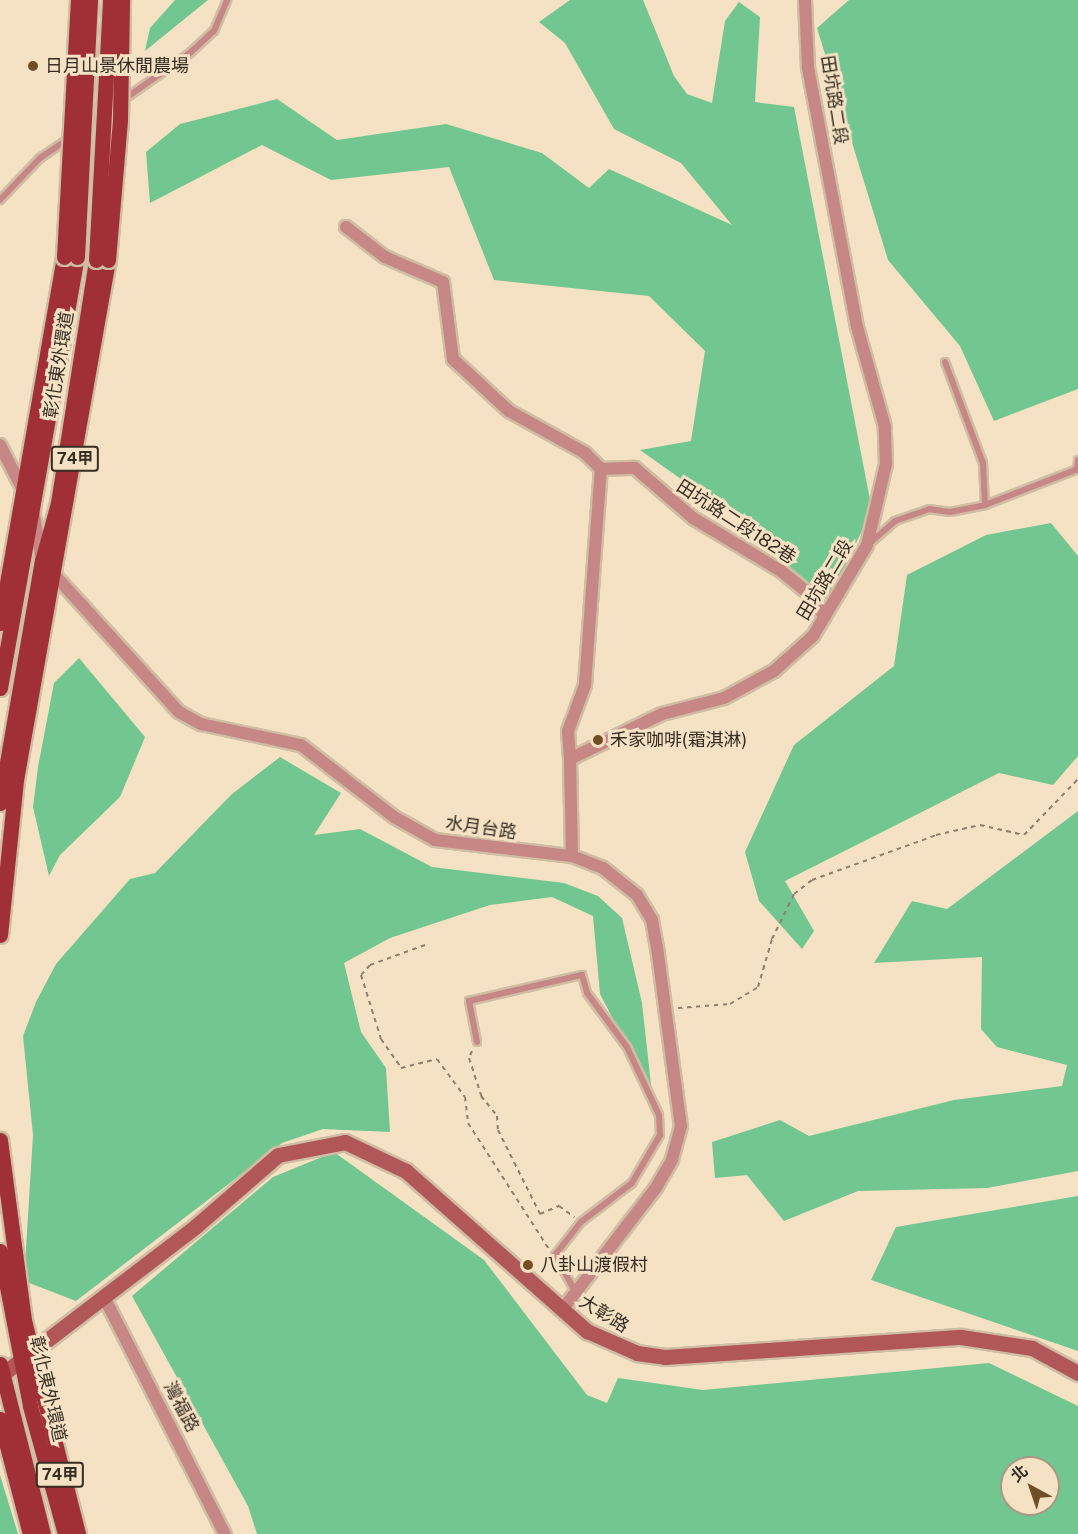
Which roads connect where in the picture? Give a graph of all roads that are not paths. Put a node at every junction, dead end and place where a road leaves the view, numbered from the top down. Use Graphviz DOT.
graph roads {
  1 [pos="78,0"];
  2 [pos="90,0"];
  3 [pos="110,0"];
  4 [pos="122,0"];
  5 [pos="227,0"];
  6 [pos="805,0"];
  7 [pos="0,200"];
  8 [pos="346,227"];
  9 [pos="71,257"];
  10 [pos="102,260"];
  11 [pos="945,362"];
  12 [pos="0,445"];
  13 [pos="1078,460"];
  14 [pos="601,469"];
  15 [pos="1077,469"];
  16 [pos="24,491"];
  17 [pos="985,505"];
  18 [pos="34,513"];
  19 [pos="867,545"];
  20 [pos="47,567"];
  21 [pos="825,617"];
  22 [pos="0,623"];
  23 [pos="33,656"];
  24 [pos="0,688"];
  25 [pos="570,759"];
  26 [pos="0,803"];
  27 [pos="572,856"];
  28 [pos="0,935"];
  29 [pos="477,1042"];
  30 [pos="0,1140"];
  31 [pos="0,1251"];
  32 [pos="576,1293"];
  33 [pos="104,1297"];
  34 [pos="562,1311"];
  35 [pos="26,1356"];
  36 [pos="1,1371"];
  37 [pos="1078,1373"];
  38 [pos="39,1418"];
  39 [pos="5,1424"];
  40 [pos="30,1534"];
  41 [pos="43,1534"];
  42 [pos="65,1534"];
  43 [pos="78,1534"];
  44 [pos="225,1534"];
  1 -- 9 [label="main road, 74甲, bridge"];
  2 -- 9 [label="main road, 彰化東外環道 / 74甲, bridge"];
  3 -- 10 [label="main road, 彰化東外環道 / 74甲, bridge"];
  4 -- 10 [label="main road, 74甲, bridge"];
  5 -- 7 [label="lane"];
  6 -- 19 [label="street, 田坑路二段"];
  8 -- 14 [label="street"];
  9 -- 16 [label="main road, 74甲"];
  9 -- 18 [label="main road, 彰化東外環道 / 74甲"];
  10 -- 20 [label="main road, 彰化東外環道 / 74甲"];
  11 -- 17 [label="lane"];
  12 -- 16 [label="street"];
  13 -- 15 [label="lane"];
  14 -- 21 [label="street, 田坑路二段182巷"];
  14 -- 25 [label="street"];
  15 -- 17 [label="lane"];
  16 -- 18 [label="street"];
  16 -- 22 [label="main road, 74甲"];
  17 -- 19 [label="lane"];
  18 -- 20 [label="street"];
  18 -- 24 [label="main road, 彰化東外環道 / 74甲"];
  19 -- 21 [label="street, 田坑路二段"];
  20 -- 23 [label="main road, 彰化東外環道 / 74甲"];
  20 -- 27 [label="street, 水月台路"];
  21 -- 25 [label="street, 田坑路二段"];
  23 -- 26 [label="main road, 彰化東外環道 / 74甲"];
  23 -- 28 [label="main road, 74甲"];
  25 -- 27 [label="street"];
  27 -- 32 [label="street, 水月台路"];
  29 -- 32 [label="lane"];
  30 -- 35 [label="main road, 74甲"];
  31 -- 35 [label="main road, 彰化東外環道 / 74甲"];
  32 -- 34 [label="street, 水月台路"];
  33 -- 34 [label="main road, 大彰路"];
  33 -- 35 [label="main road, 大彰路"];
  33 -- 44 [label="street, 灣福路"];
  34 -- 37 [label="main road, 大彰路"];
  35 -- 36 [label="main road, 大彰路"];
  35 -- 38 [label="main road, 彰化東外環道 / 74甲"];
  36 -- 39 [label="main road, 74甲"];
  38 -- 42 [label="main road, 彰化東外環道 / 74甲"];
  38 -- 43 [label="main road, 74甲"];
  39 -- 40 [label="main road, 74甲"];
  39 -- 41 [label="main road, 74甲"];
}
